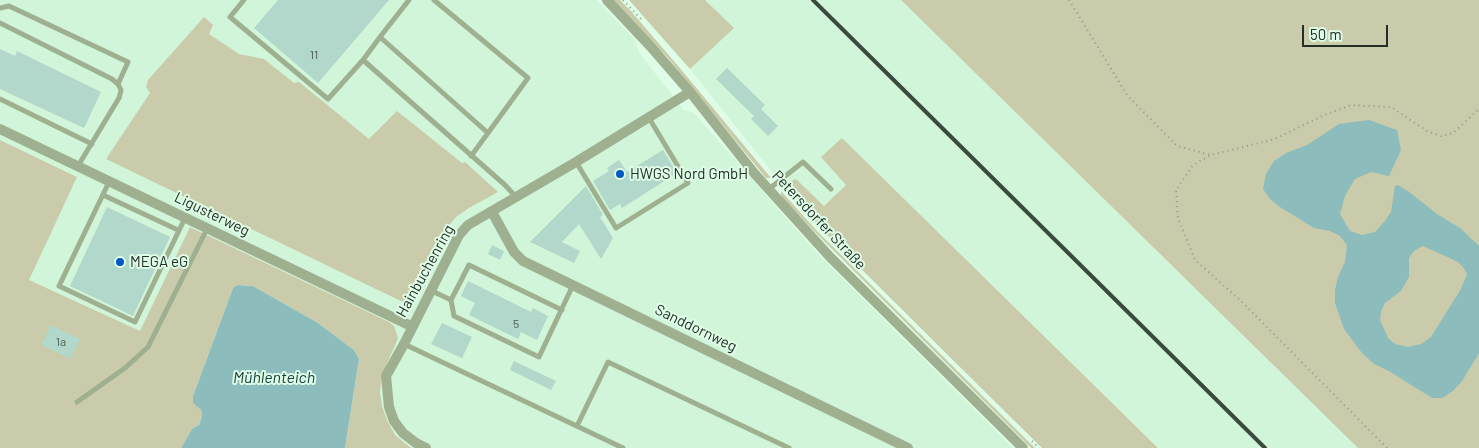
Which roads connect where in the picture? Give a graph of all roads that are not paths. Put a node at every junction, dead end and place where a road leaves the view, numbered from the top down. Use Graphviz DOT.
graph roads {
  1 [pos="244,0"];
  2 [pos="409,0"];
  3 [pos="434,0"];
  4 [pos="607,0"];
  5 [pos="0,8"];
  6 [pos="0,23"];
  7 [pos="380,37"];
  8 [pos="363,60"];
  9 [pos="118,84"];
  10 [pos="690,92"];
  11 [pos="0,99"];
  12 [pos="650,118"];
  13 [pos="0,129"];
  14 [pos="488,133"];
  15 [pos="92,144"];
  16 [pos="471,156"];
  17 [pos="576,162"];
  18 [pos="78,167"];
  19 [pos="109,182"];
  20 [pos="831,189"];
  21 [pos="769,190"];
  22 [pos="103,195"];
  23 [pos="517,198"];
  24 [pos="492,212"];
  25 [pos="185,218"];
  26 [pos="207,229"];
  27 [pos="178,230"];
  28 [pos="574,285"];
  29 [pos="430,290"];
  30 [pos="451,300"];
  31 [pos="562,310"];
  32 [pos="411,326"];
  33 [pos="404,344"];
  34 [pos="77,402"];
  35 [pos="577,426"];
  36 [pos="426,448"];
  37 [pos="622,448"];
  38 [pos="789,448"];
  39 [pos="908,448"];
  40 [pos="1023,448"];
  1 -- 8 [label="lane"];
  2 -- 7 [label="lane"];
  3 -- 14 [label="lane"];
  4 -- 10 [label="street, Petersdorfer Straße"];
  5 -- 9 [label="lane"];
  6 -- 9 [label="lane"];
  7 -- 8 [label="lane"];
  7 -- 14 [label="lane"];
  8 -- 16 [label="lane"];
  9 -- 15 [label="lane"];
  10 -- 12 [label="street, Hainbuchenring"];
  10 -- 21 [label="street, Petersdorfer Straße"];
  11 -- 15 [label="lane"];
  12 -- 17 [label="street, Hainbuchenring"];
  12 -- 17 [label="lane"];
  13 -- 18 [label="street, Ligusterweg"];
  14 -- 16 [label="lane"];
  15 -- 18 [label="lane"];
  16 -- 23 [label="lane"];
  17 -- 23 [label="street, Hainbuchenring"];
  18 -- 19 [label="street, Ligusterweg"];
  19 -- 22 [label="lane"];
  19 -- 25 [label="street, Ligusterweg"];
  20 -- 21 [label="lane"];
  21 -- 40 [label="street, Petersdorfer Straße"];
  22 -- 27 [label="lane"];
  22 -- 27 [label="lane"];
  23 -- 24 [label="street, Hainbuchenring"];
  24 -- 28 [label="street, Sanddornweg"];
  24 -- 29 [label="street, Hainbuchenring"];
  25 -- 26 [label="street, Ligusterweg"];
  25 -- 27 [label="lane"];
  26 -- 32 [label="street, Ligusterweg"];
  26 -- 34 [label="lane"];
  28 -- 31 [label="lane"];
  28 -- 39 [label="street, Sanddornweg"];
  29 -- 30 [label="lane"];
  29 -- 32 [label="street, Hainbuchenring"];
  30 -- 31 [label="lane"];
  30 -- 31 [label="lane"];
  32 -- 33 [label="street, Hainbuchenring"];
  33 -- 35 [label="lane"];
  33 -- 36 [label="street, Hainbuchenring"];
  35 -- 37 [label="lane"];
  35 -- 38 [label="lane"];
}
